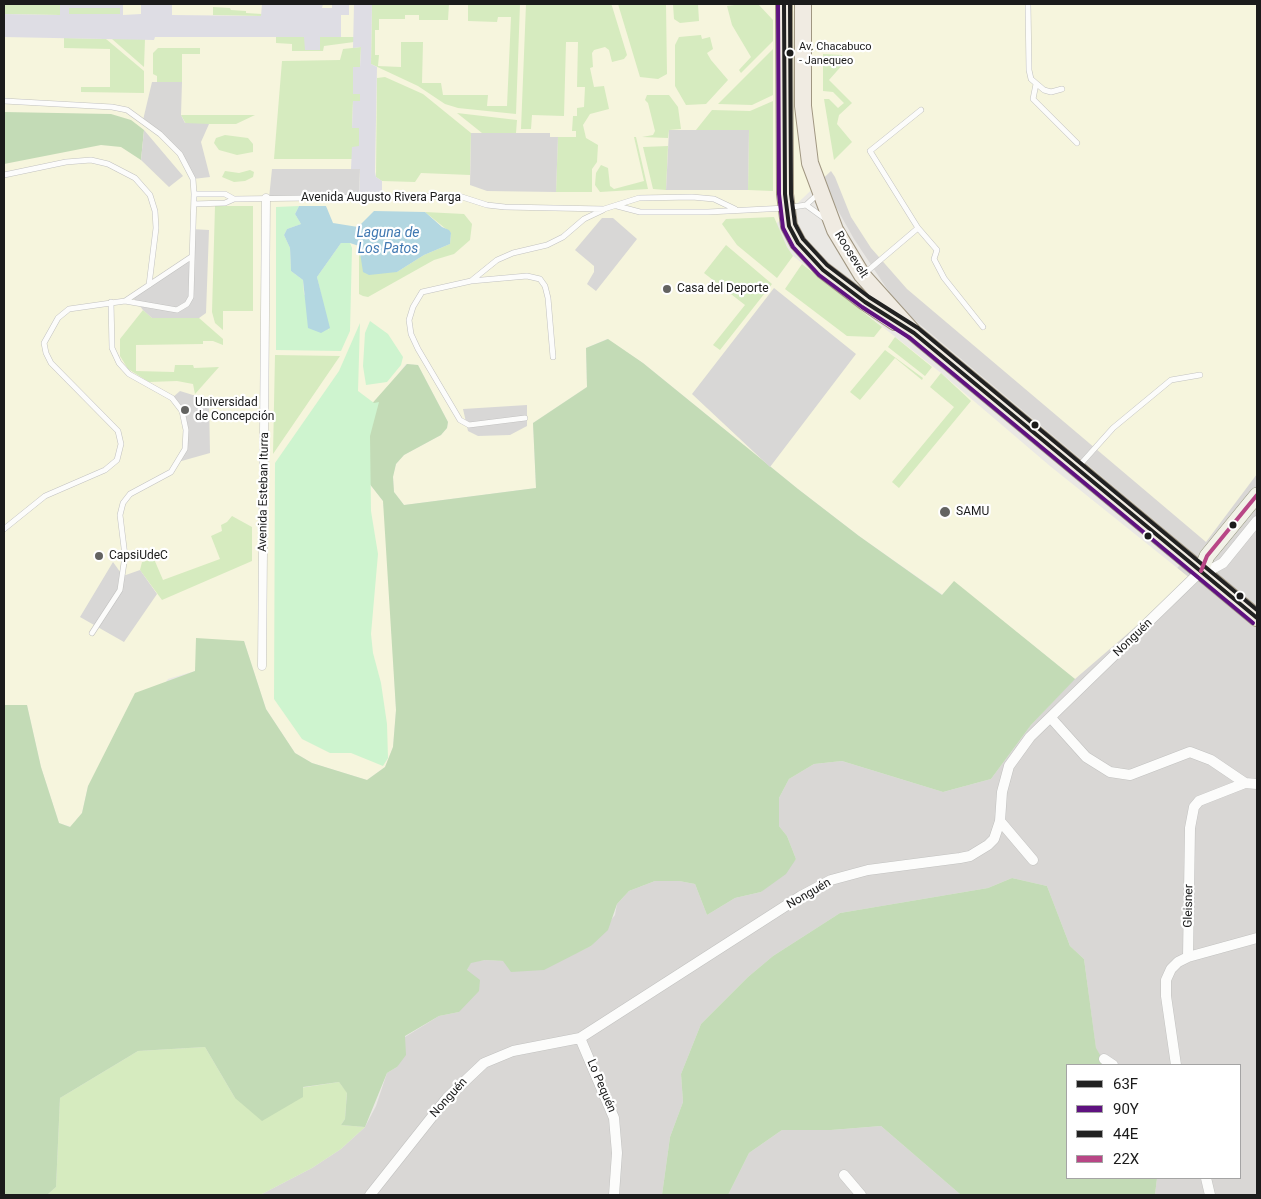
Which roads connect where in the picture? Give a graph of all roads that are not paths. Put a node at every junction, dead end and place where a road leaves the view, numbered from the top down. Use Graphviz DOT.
graph roads {
  1 [pos="784,4"];
  2 [pos="803,4"];
  3 [pos="1028,4"];
  4 [pos="1036,84"];
  5 [pos="1062,90"];
  6 [pos="4,101"];
  7 [pos="921,110"];
  8 [pos="1077,143"];
  9 [pos="4,175"];
  10 [pos="819,192"];
  11 [pos="194,194"];
  12 [pos="234,198"];
  13 [pos="266,198"];
  14 [pos="194,204"];
  15 [pos="806,205"];
  16 [pos="617,206"];
  17 [pos="786,208"];
  18 [pos="604,209"];
  19 [pos="735,210"];
  20 [pos="918,228"];
  21 [pos="835,230"];
  22 [pos="191,257"];
  23 [pos="862,275"];
  24 [pos="471,281"];
  25 [pos="149,285"];
  26 [pos="125,301"];
  27 [pos="111,302"];
  28 [pos="983,327"];
  29 [pos="914,334"];
  30 [pos="554,357"];
  31 [pos="1200,375"];
  32 [pos="525,418"];
  33 [pos="1077,468"];
  34 [pos="1257,495"];
  35 [pos="1257,521"];
  36 [pos="4,530"];
  37 [pos="1201,571"];
  38 [pos="1257,618"];
  39 [pos="92,633"];
  40 [pos="262,666"];
  41 [pos="1051,718"];
  42 [pos="1245,783"];
  43 [pos="1257,784"];
  44 [pos="1000,820"];
  45 [pos="1033,860"];
  46 [pos="1257,938"];
  47 [pos="1188,957"];
  48 [pos="580,1038"];
  49 [pos="1176,1064"];
  50 [pos="844,1175"];
  51 [pos="1206,1179"];
  52 [pos="370,1195"];
  53 [pos="614,1195"];
  54 [pos="861,1195"];
  55 [pos="1210,1195"];
  1 -- 17 [label="main road, Roosevelt"];
  2 -- 10 [label="main road, Roosevelt"];
  3 -- 4 [label="lane"];
  4 -- 5 [label="lane"];
  4 -- 8 [label="lane"];
  6 -- 11 [label="lane"];
  7 -- 20 [label="lane"];
  9 -- 25 [label="lane"];
  10 -- 15 [label="lane"];
  10 -- 21 [label="main road, Roosevelt"];
  11 -- 12 [label="lane, Avenida Augusto Rivera Parga"];
  11 -- 14 [label="lane"];
  12 -- 13 [label="lane, Avenida Augusto Rivera Parga"];
  12 -- 14 [label="lane, Avenida Augusto Rivera Parga"];
  13 -- 18 [label="lane, Avenida Augusto Rivera Parga"];
  13 -- 40 [label="street, Avenida Esteban Iturra"];
  14 -- 22 [label="lane"];
  15 -- 17 [label="lane, Avenida Augusto Rivera Parga"];
  15 -- 21 [label="lane"];
  16 -- 18 [label="lane, Avenida Augusto Rivera Parga"];
  16 -- 19 [label="lane, Avenida Augusto Rivera Parga"];
  16 -- 19 [label="lane, Avenida Augusto Rivera Parga"];
  17 -- 19 [label="lane, Avenida Augusto Rivera Parga"];
  17 -- 29 [label="main road, Roosevelt"];
  18 -- 24 [label="lane"];
  20 -- 23 [label="lane"];
  20 -- 28 [label="lane"];
  21 -- 23 [label="main road, Roosevelt"];
  22 -- 25 [label="lane"];
  22 -- 26 [label="lane"];
  23 -- 29 [label="main road, Roosevelt"];
  24 -- 30 [label="lane"];
  24 -- 32 [label="lane"];
  25 -- 26 [label="lane"];
  26 -- 27 [label="lane"];
  27 -- 36 [label="lane"];
  27 -- 39 [label="lane"];
  29 -- 33 [label="main road, Roosevelt"];
  31 -- 33 [label="lane"];
  33 -- 37 [label="main road, Roosevelt"];
  34 -- 37 [label="main road"];
  35 -- 37 [label="street"];
  37 -- 38 [label="main road, Roosevelt"];
  37 -- 41 [label="street, Nonguén"];
  41 -- 42 [label="street"];
  41 -- 44 [label="street, Nonguén"];
  42 -- 43 [label="street, Gleisner"];
  42 -- 47 [label="street, Gleisner"];
  44 -- 45 [label="street"];
  44 -- 48 [label="street, Nonguén"];
  46 -- 47 [label="street"];
  47 -- 49 [label="street"];
  48 -- 52 [label="street, Nonguén"];
  48 -- 53 [label="street, Lo Pequén"];
  50 -- 54 [label="street"];
  51 -- 55 [label="street"];
}
